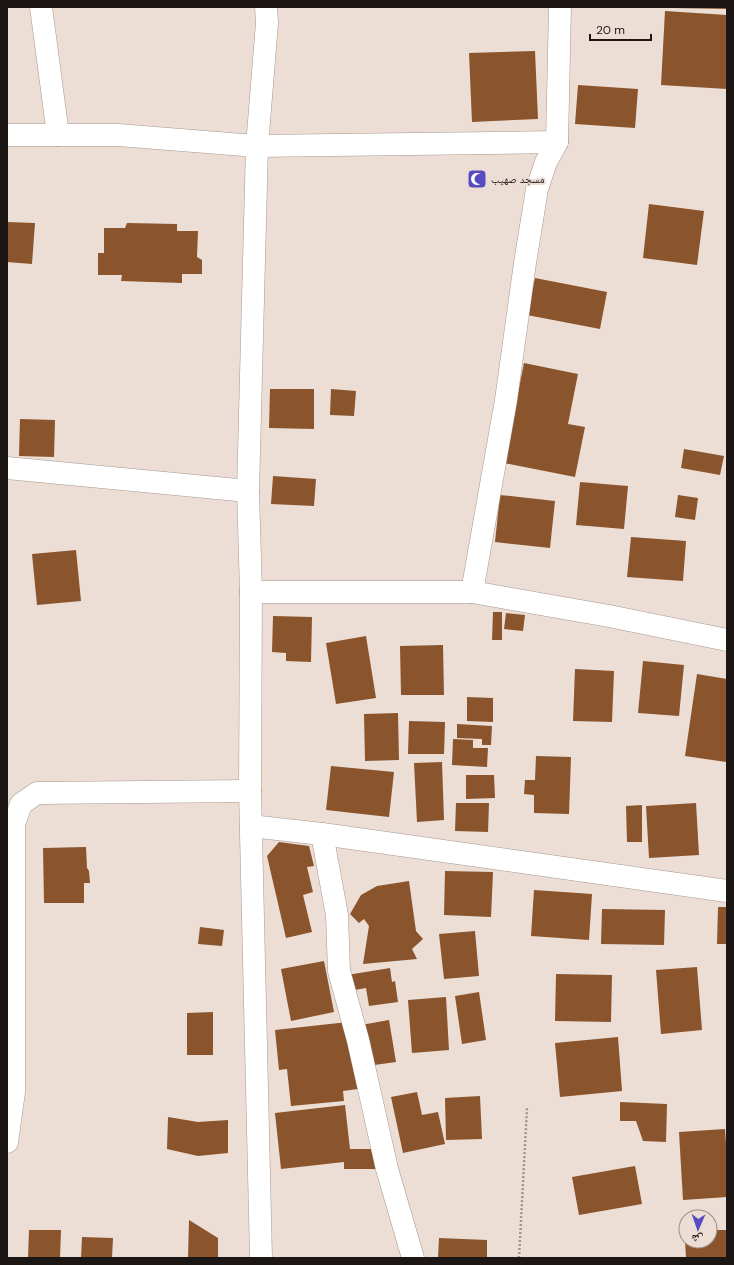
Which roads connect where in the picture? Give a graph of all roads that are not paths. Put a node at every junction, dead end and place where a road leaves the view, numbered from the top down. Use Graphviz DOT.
graph roads {
  1 [pos="41,7"];
  2 [pos="266,7"];
  3 [pos="560,7"];
  4 [pos="7,135"];
  5 [pos="58,135"];
  6 [pos="557,142"];
  7 [pos="257,146"];
  8 [pos="7,468"];
  9 [pos="248,491"];
  10 [pos="251,592"];
  11 [pos="472,592"];
  12 [pos="727,640"];
  13 [pos="250,791"];
  14 [pos="251,826"];
  15 [pos="322,834"];
  16 [pos="727,890"];
  17 [pos="7,1142"];
  18 [pos="261,1258"];
  19 [pos="413,1258"];
  1 -- 5 [label="street"];
  2 -- 7 [label="street"];
  3 -- 6 [label="street"];
  4 -- 5 [label="street"];
  5 -- 7 [label="street"];
  6 -- 7 [label="street"];
  6 -- 11 [label="street"];
  7 -- 9 [label="street"];
  8 -- 9 [label="street"];
  9 -- 10 [label="street"];
  10 -- 11 [label="street"];
  10 -- 13 [label="street"];
  11 -- 12 [label="street"];
  13 -- 14 [label="street"];
  13 -- 17 [label="street"];
  14 -- 15 [label="street"];
  14 -- 18 [label="street"];
  15 -- 16 [label="street"];
  15 -- 19 [label="street"];
}
